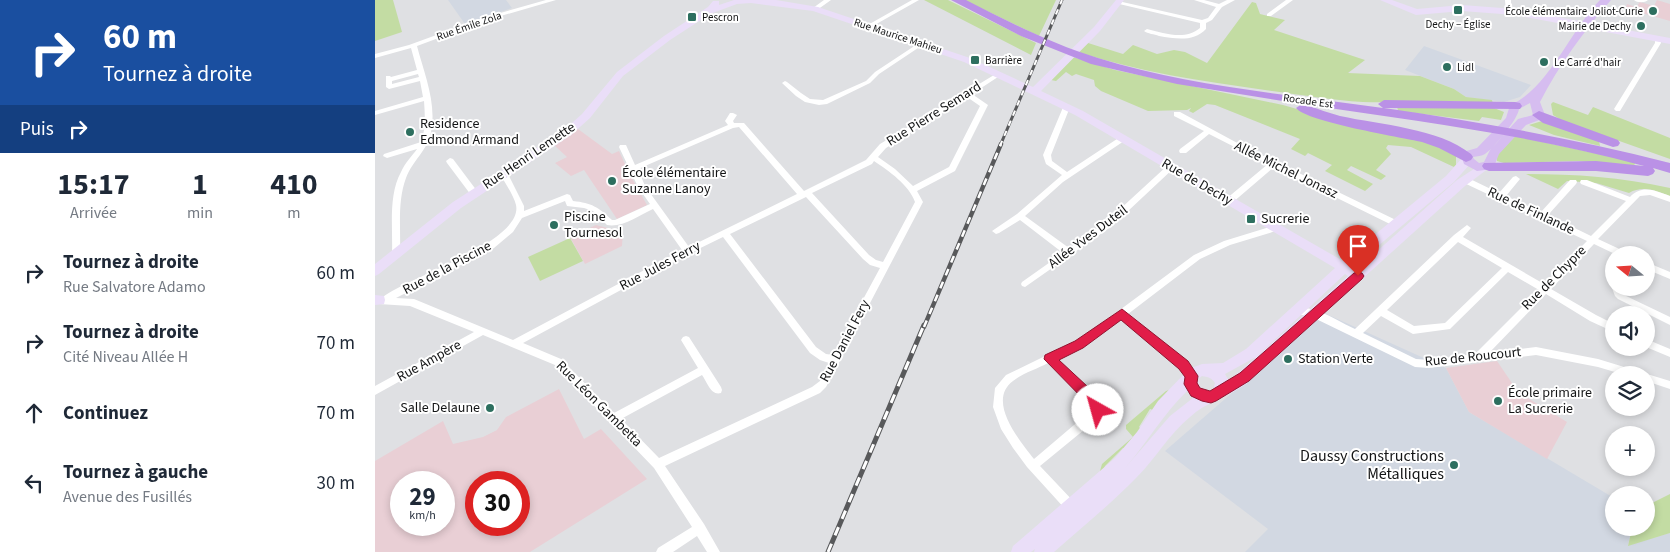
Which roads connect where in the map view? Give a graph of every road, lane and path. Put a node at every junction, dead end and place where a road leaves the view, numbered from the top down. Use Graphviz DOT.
graph roads {
  1 [pos="553,0"];
  2 [pos="745,0"];
  3 [pos="756,0"];
  4 [pos="828,0"];
  5 [pos="916,0"];
  6 [pos="957,0"];
  7 [pos="1197,0"];
  8 [pos="1232,0"];
  9 [pos="1290,0"];
  10 [pos="1384,0"];
  11 [pos="1508,0"];
  12 [pos="1637,0"];
  13 [pos="1645,0"];
  14 [pos="1119,1"];
  15 [pos="722,2"];
  16 [pos="1601,2"];
  17 [pos="1220,6"];
  18 [pos="815,9"];
  19 [pos="1509,12"];
  20 [pos="1269,15"];
  21 [pos="1203,22"];
  22 [pos="1582,25"];
  23 [pos="869,26"];
  24 [pos="1147,31"];
  25 [pos="1029,36"];
  26 [pos="1658,39"];
  27 [pos="1670,41"];
  28 [pos="922,44"];
  29 [pos="414,45"];
  30 [pos="375,56"];
  31 [pos="999,74"];
  32 [pos="421,75"];
  33 [pos="388,79"];
  34 [pos="785,83"];
  35 [pos="1543,87"];
  36 [pos="1218,88"];
  37 [pos="1035,91"];
  38 [pos="968,94"];
  39 [pos="426,98"];
  40 [pos="1284,98"];
  41 [pos="1517,106"];
  42 [pos="1066,107"];
  43 [pos="1618,109"];
  44 [pos="1538,113"];
  45 [pos="375,114"];
  46 [pos="1177,114"];
  47 [pos="733,115"];
  48 [pos="1516,121"];
  49 [pos="732,126"];
  50 [pos="1209,131"];
  51 [pos="1123,139"];
  52 [pos="423,144"];
  53 [pos="623,147"];
  54 [pos="1183,151"];
  55 [pos="387,156"];
  56 [pos="874,158"];
  57 [pos="1466,158"];
  58 [pos="450,161"];
  59 [pos="1670,162"];
  60 [pos="1273,164"];
  61 [pos="1171,167"];
  62 [pos="1486,167"];
  63 [pos="634,168"];
  64 [pos="1670,168"];
  65 [pos="504,174"];
  66 [pos="1067,175"];
  67 [pos="1670,175"];
  68 [pos="1516,179"];
  69 [pos="1465,180"];
  70 [pos="1573,182"];
  71 [pos="1584,182"];
  72 [pos="913,190"];
  73 [pos="474,193"];
  74 [pos="805,194"];
  75 [pos="1500,197"];
  76 [pos="1631,200"];
  77 [pos="1670,200"];
  78 [pos="1229,201"];
  79 [pos="655,206"];
  80 [pos="519,216"];
  81 [pos="1020,216"];
  82 [pos="1542,216"];
  83 [pos="1397,224"];
  84 [pos="1276,228"];
  85 [pos="1467,228"];
  86 [pos="995,231"];
  87 [pos="725,233"];
  88 [pos="1457,237"];
  89 [pos="1592,240"];
  90 [pos="1605,246"];
  91 [pos="687,251"];
  92 [pos="1069,253"];
  93 [pos="396,254"];
  94 [pos="885,266"];
  95 [pos="1508,267"];
  96 [pos="1344,268"];
  97 [pos="1655,269"];
  98 [pos="375,271"];
  99 [pos="1358,276"];
  100 [pos="1670,276"];
  101 [pos="1025,284"];
  102 [pos="412,286"];
  103 [pos="1543,288"];
  104 [pos="1620,296"];
  105 [pos="377,300"];
  106 [pos="411,302"];
  107 [pos="1381,311"];
  108 [pos="1297,312"];
  109 [pos="1122,314"];
  110 [pos="1315,314"];
  111 [pos="1670,321"];
  112 [pos="1605,323"];
  113 [pos="483,330"];
  114 [pos="1356,334"];
  115 [pos="686,340"];
  116 [pos="515,344"];
  117 [pos="1655,347"];
  118 [pos="1670,353"];
  119 [pos="1477,358"];
  120 [pos="1050,359"];
  121 [pos="835,360"];
  122 [pos="1608,366"];
  123 [pos="704,369"];
  124 [pos="1195,372"];
  125 [pos="1655,380"];
  126 [pos="1670,385"];
  127 [pos="717,390"];
  128 [pos="375,392"];
  129 [pos="1215,395"];
  130 [pos="614,418"];
  131 [pos="658,464"];
  132 [pos="1033,466"];
  133 [pos="1071,507"];
  134 [pos="700,528"];
  135 [pos="662,552"];
  136 [pos="714,552"];
  137 [pos="1019,552"];
  138 [pos="1042,552"];
  1 -- 29 [label="street, Rue Émile Zola"];
  2 -- 3 [label="street, Rue Maurice Mahieu"];
  3 -- 15 [label="street, Rue Maurice Mahieu"];
  3 -- 18 [label="street, Rue Maurice Mahieu"];
  4 -- 18 [label="street"];
  5 -- 23 [label="street"];
  6 -- 25 [label="highway, Rocade Est"];
  7 -- 17 [label="street"];
  8 -- 17 [label="street"];
  9 -- 20 [label="street"];
  10 -- 19 [label="street"];
  11 -- 19 [label="street"];
  12 -- 13 [label="street"];
  14 -- 21 [label="street"];
  14 -- 37 [label="street"];
  15 -- 65 [label="street, Rue Henri Lemette"];
  16 -- 22 [label="main road"];
  17 -- 21 [label="street"];
  18 -- 23 [label="street, Rue Maurice Mahieu"];
  19 -- 22 [label="street"];
  21 -- 24 [label="street"];
  22 -- 26 [label="street"];
  22 -- 35 [label="main road"];
  23 -- 28 [label="street, Rue Maurice Mahieu"];
  25 -- 36 [label="highway, Rocade Est"];
  26 -- 27 [label="street"];
  26 -- 43 [label="street"];
  28 -- 31 [label="street, Rue Maurice Mahieu"];
  28 -- 34 [label="street"];
  29 -- 30 [label="street, Rue Émile Zola"];
  29 -- 32 [label="street"];
  31 -- 37 [label="street, Rue Maurice Mahieu"];
  31 -- 38 [label="street, Rue Pierre Semard"];
  32 -- 33 [label="street"];
  32 -- 39 [label="street"];
  35 -- 41 [label="main road"];
  35 -- 44 [label="main road"];
  36 -- 40 [label="highway, Rocade Est"];
  36 -- 57 [label="highway"];
  37 -- 42 [label="street, Rue de Dechy"];
  38 -- 56 [label="street, Rue Pierre Semard"];
  38 -- 72 [label="street"];
  39 -- 45 [label="street"];
  39 -- 52 [label="street"];
  40 -- 41 [label="highway"];
  40 -- 64 [label="highway, Rocade Est"];
  41 -- 44 [label="main road"];
  41 -- 48 [label="main road"];
  42 -- 51 [label="street, Rue de Dechy"];
  42 -- 66 [label="street"];
  44 -- 48 [label="main road"];
  44 -- 59 [label="highway"];
  46 -- 50 [label="street, Allée Michel Jonasz"];
  47 -- 49 [label="street"];
  48 -- 57 [label="main road"];
  48 -- 62 [label="main road"];
  49 -- 63 [label="street"];
  49 -- 74 [label="street"];
  50 -- 54 [label="street"];
  50 -- 60 [label="street, Allée Michel Jonasz"];
  51 -- 61 [label="street, Rue de Dechy"];
  51 -- 66 [label="street"];
  52 -- 55 [label="street"];
  52 -- 93 [label="street"];
  53 -- 63 [label="street"];
  56 -- 72 [label="street"];
  56 -- 74 [label="street, Rue Pierre Semard"];
  57 -- 62 [label="main road"];
  57 -- 83 [label="street"];
  58 -- 73 [label="street"];
  60 -- 78 [label="street"];
  60 -- 83 [label="street, Allée Michel Jonasz"];
  61 -- 78 [label="street, Rue de Dechy"];
  61 -- 92 [label="street, Allée Yves Duteil"];
  62 -- 67 [label="highway"];
  62 -- 69 [label="street"];
  63 -- 79 [label="street"];
  65 -- 73 [label="street, Rue Henri Lemette"];
  65 -- 80 [label="street"];
  66 -- 81 [label="street"];
  68 -- 75 [label="street"];
  69 -- 75 [label="street, Rue de Finlande"];
  69 -- 99 [label="street"];
  70 -- 82 [label="street"];
  71 -- 76 [label="street"];
  72 -- 94 [label="street, Rue Daniel Fery"];
  73 -- 93 [label="street, Rue Henri Lemette"];
  74 -- 87 [label="street, Rue Jules Ferry"];
  74 -- 94 [label="street"];
  75 -- 82 [label="street, Rue de Finlande"];
  76 -- 77 [label="street"];
  76 -- 89 [label="street, Rue de Chypre"];
  78 -- 84 [label="street, Rue de Dechy"];
  79 -- 80 [label="street"];
  79 -- 91 [label="street"];
  80 -- 102 [label="street, Rue de la Piscine"];
  81 -- 86 [label="street"];
  81 -- 92 [label="street"];
  82 -- 89 [label="street, Rue de Finlande"];
  83 -- 96 [label="street"];
  84 -- 96 [label="street, Rue de Dechy"];
  84 -- 109 [label="street"];
  85 -- 88 [label="street"];
  87 -- 91 [label="street, Rue Jules Ferry"];
  87 -- 121 [label="street"];
  88 -- 95 [label="street"];
  88 -- 107 [label="street"];
  89 -- 90 [label="street, Rue de Finlande"];
  89 -- 103 [label="street, Rue de Chypre"];
  91 -- 116 [label="street, Rue Jules Ferry"];
  92 -- 101 [label="street, Allée Yves Duteil"];
  93 -- 98 [label="street, Rue Henri Lemette"];
  94 -- 121 [label="street, Rue Daniel Fery"];
  95 -- 103 [label="street"];
  95 -- 107 [label="street"];
  96 -- 99 [label="street, Rue de Dechy"];
  96 -- 108 [label="street"];
  97 -- 100 [label="street"];
  99 -- 110 [label="street"];
  102 -- 105 [label="street, Rue de la Piscine"];
  102 -- 106 [label="street"];
  103 -- 112 [label="street"];
  103 -- 119 [label="street, Rue de Chypre"];
  104 -- 111 [label="street"];
  105 -- 106 [label="street, Rue Léon Gambetta"];
  106 -- 113 [label="street, Rue Léon Gambetta"];
  107 -- 114 [label="street"];
  108 -- 110 [label="street, Rue de Roucourt"];
  108 -- 124 [label="street"];
  109 -- 120 [label="street"];
  109 -- 124 [label="street"];
  110 -- 114 [label="street, Rue de Roucourt"];
  110 -- 129 [label="street"];
  113 -- 116 [label="street, Rue Léon Gambetta"];
  113 -- 128 [label="street, Rue Ampère"];
  114 -- 119 [label="street, Rue de Roucourt"];
  115 -- 123 [label="street"];
  116 -- 130 [label="street, Rue Léon Gambetta"];
  117 -- 118 [label="street"];
  119 -- 122 [label="street, Rue de Roucourt"];
  120 -- 132 [label="street"];
  120 -- 132 [label="street"];
  121 -- 131 [label="street, Rue Daniel Fery"];
  123 -- 127 [label="street"];
  123 -- 130 [label="street"];
  124 -- 129 [label="street"];
  124 -- 129 [label="street"];
  124 -- 133 [label="street"];
  125 -- 126 [label="street"];
  129 -- 138 [label="street"];
  130 -- 131 [label="street, Rue Léon Gambetta"];
  131 -- 134 [label="street, Rue Léon Gambetta"];
  132 -- 133 [label="street"];
  133 -- 137 [label="street"];
  134 -- 135 [label="street"];
  134 -- 136 [label="street, Rue Léon Gambetta"];
}
